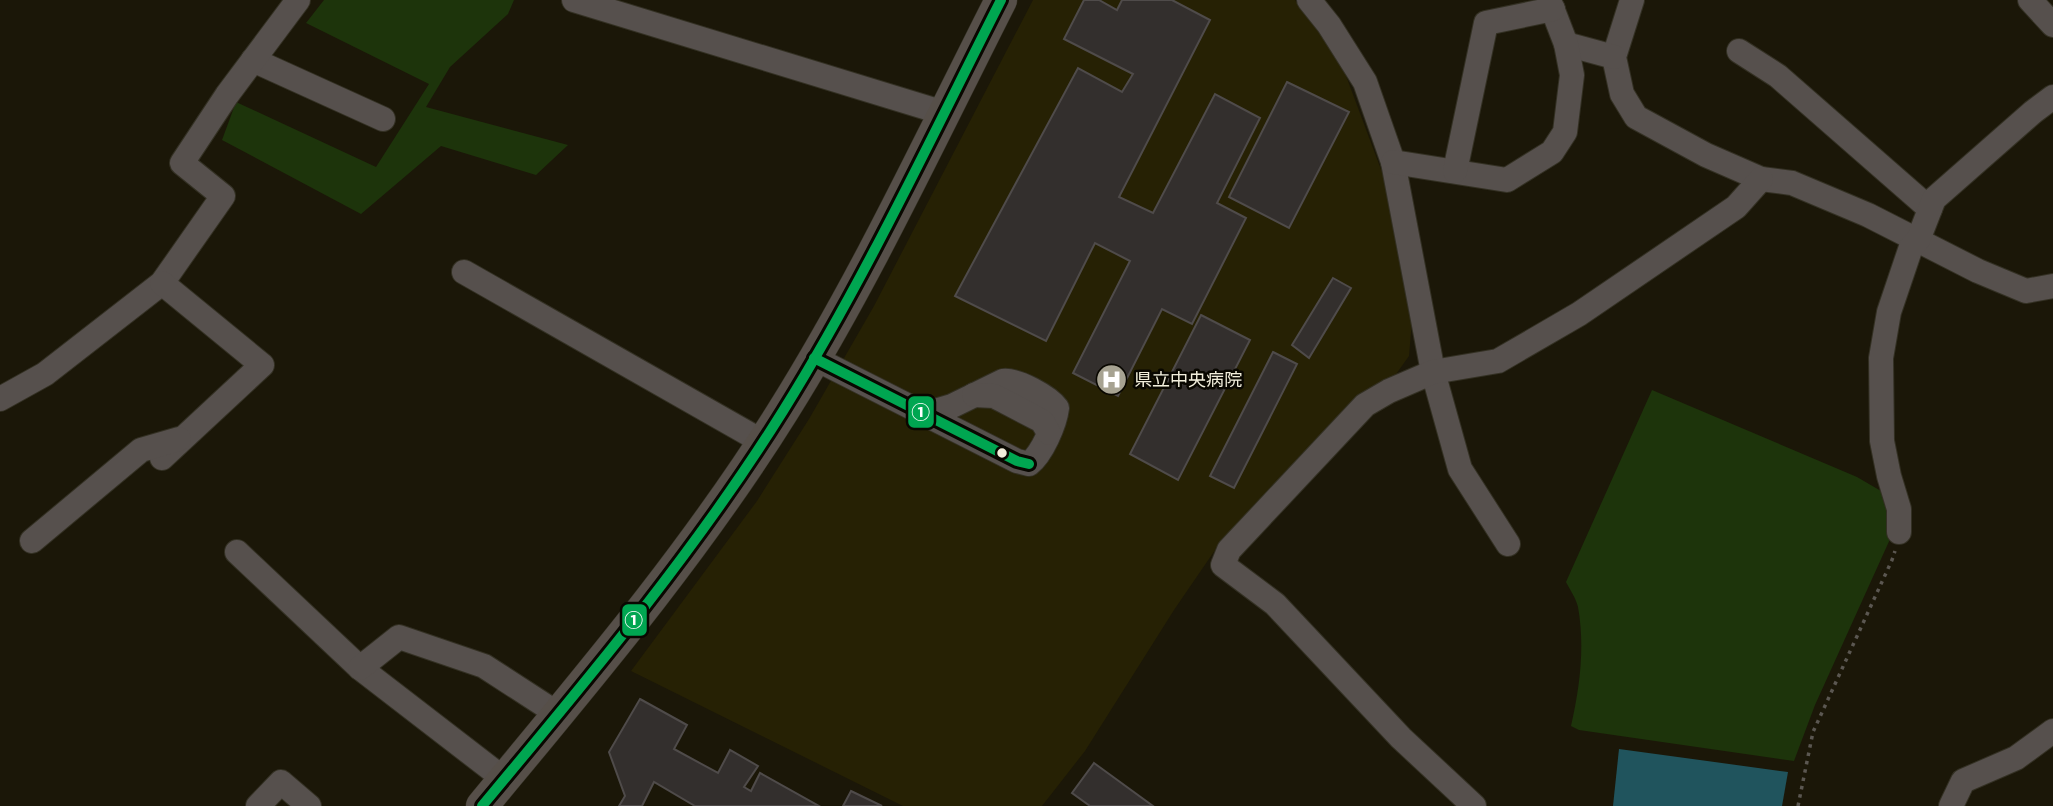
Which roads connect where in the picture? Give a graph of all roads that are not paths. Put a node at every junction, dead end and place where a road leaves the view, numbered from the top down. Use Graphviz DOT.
graph roads {
  1 [pos="298,0"];
  2 [pos="574,0"];
  3 [pos="1001,0"];
  4 [pos="1309,0"];
  5 [pos="1632,0"];
  6 [pos="2030,0"];
  7 [pos="1551,4"];
  8 [pos="2053,25"];
  9 [pos="1566,44"];
  10 [pos="1739,51"];
  11 [pos="1614,57"];
  12 [pos="253,60"];
  13 [pos="2053,97"];
  14 [pos="944,113"];
  15 [pos="383,120"];
  16 [pos="1393,162"];
  17 [pos="1455,171"];
  18 [pos="1761,180"];
  19 [pos="1930,209"];
  20 [pos="1918,240"];
  21 [pos="464,272"];
  22 [pos="162,283"];
  23 [pos="2053,286"];
  24 [pos="814,358"];
  25 [pos="1433,372"];
  26 [pos="0,399"];
  27 [pos="925,414"];
  28 [pos="183,438"];
  29 [pos="764,442"];
  30 [pos="162,457"];
  31 [pos="1899,532"];
  32 [pos="32,541"];
  33 [pos="1508,544"];
  34 [pos="237,552"];
  35 [pos="360,668"];
  36 [pos="558,714"];
  37 [pos="2053,731"];
  38 [pos="504,779"];
  39 [pos="258,806"];
  40 [pos="309,806"];
  41 [pos="482,806"];
  42 [pos="1474,806"];
  43 [pos="1951,806"];
  1 -- 12 [label="street"];
  2 -- 14 [label="street"];
  3 -- 14 [label="main road"];
  4 -- 16 [label="street"];
  5 -- 11 [label="street"];
  6 -- 8 [label="street"];
  7 -- 9 [label="street"];
  7 -- 17 [label="street"];
  9 -- 11 [label="street"];
  9 -- 17 [label="street"];
  10 -- 19 [label="street"];
  11 -- 18 [label="street"];
  12 -- 15 [label="street"];
  12 -- 22 [label="street"];
  13 -- 19 [label="street"];
  14 -- 24 [label="main road"];
  16 -- 17 [label="street"];
  16 -- 25 [label="street"];
  18 -- 20 [label="street"];
  18 -- 25 [label="street"];
  19 -- 20 [label="street"];
  20 -- 23 [label="street"];
  20 -- 31 [label="street"];
  21 -- 29 [label="street"];
  22 -- 26 [label="street"];
  22 -- 28 [label="street"];
  24 -- 27 [label="street"];
  24 -- 29 [label="main road"];
  25 -- 33 [label="street"];
  25 -- 42 [label="street"];
  27 -- 27 [label="street"];
  28 -- 30 [label="street"];
  28 -- 32 [label="street"];
  29 -- 36 [label="main road"];
  34 -- 35 [label="street"];
  35 -- 36 [label="street"];
  35 -- 38 [label="street"];
  36 -- 38 [label="main road"];
  37 -- 43 [label="street"];
  38 -- 41 [label="main road"];
  39 -- 40 [label="street"];
}
